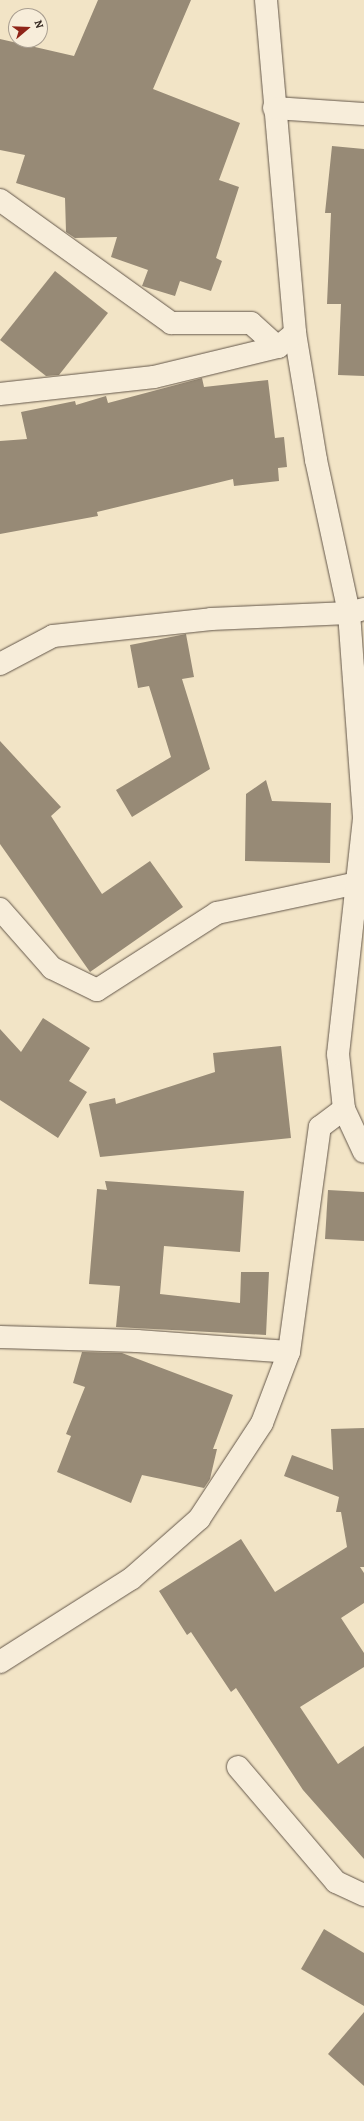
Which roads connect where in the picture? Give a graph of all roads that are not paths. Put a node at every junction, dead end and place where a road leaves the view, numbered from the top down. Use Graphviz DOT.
graph roads {
  1 [pos="266,0"];
  2 [pos="274,108"];
  3 [pos="364,114"];
  4 [pos="0,200"];
  5 [pos="295,333"];
  6 [pos="278,347"];
  7 [pos="0,394"];
  8 [pos="356,611"];
  9 [pos="0,664"];
  10 [pos="364,816"];
  11 [pos="354,884"];
  12 [pos="0,910"];
  13 [pos="344,1109"];
  14 [pos="364,1152"];
  15 [pos="0,1337"];
  16 [pos="289,1352"];
  17 [pos="0,1662"];
  18 [pos="238,1767"];
  19 [pos="364,1895"];
  1 -- 2 [label="street"];
  2 -- 3 [label="street"];
  2 -- 5 [label="street"];
  4 -- 6 [label="street"];
  5 -- 6 [label="street"];
  5 -- 8 [label="street"];
  6 -- 7 [label="street"];
  8 -- 9 [label="street"];
  8 -- 10 [label="street"];
  10 -- 11 [label="street"];
  11 -- 12 [label="street"];
  11 -- 13 [label="street"];
  13 -- 14 [label="street"];
  13 -- 16 [label="street"];
  15 -- 16 [label="street"];
  16 -- 17 [label="street"];
  18 -- 19 [label="street"];
}
